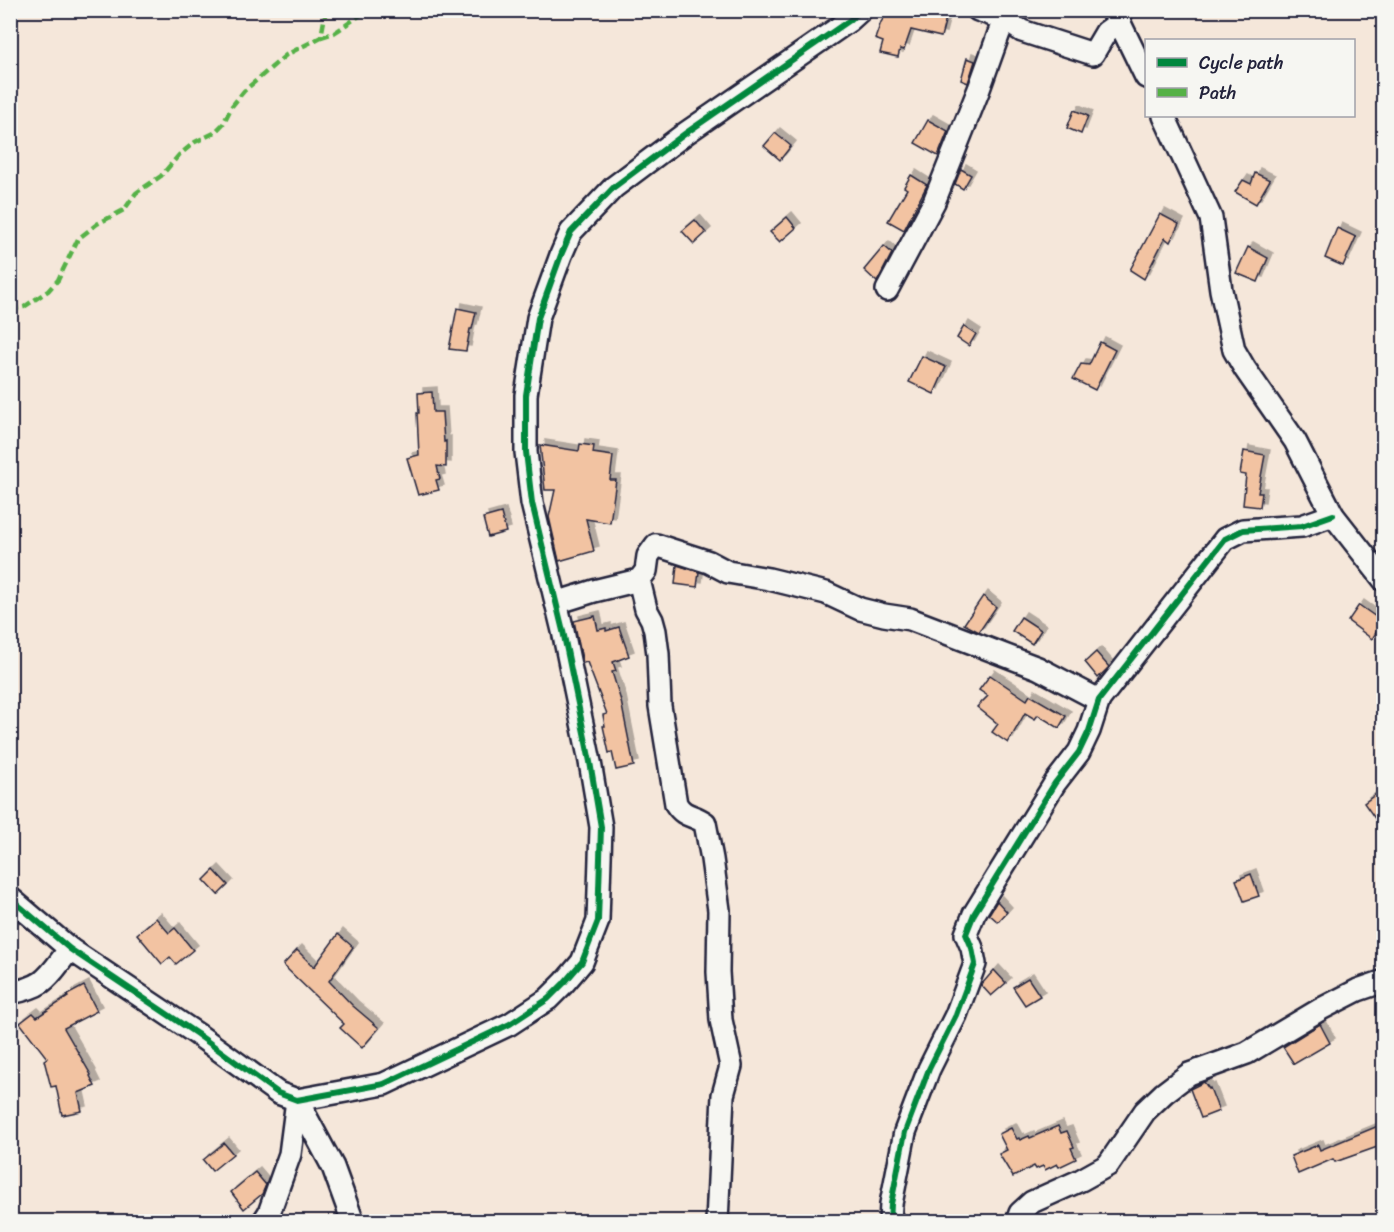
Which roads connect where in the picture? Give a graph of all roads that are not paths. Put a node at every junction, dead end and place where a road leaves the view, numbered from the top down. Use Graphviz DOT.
graph roads {
  1 [pos="861,10"];
  2 [pos="978,10"];
  3 [pos="1117,16"];
  4 [pos="1004,19"];
  5 [pos="1145,75"];
  6 [pos="1164,117"];
  7 [pos="887,290"];
  8 [pos="1333,515"];
  9 [pos="639,580"];
  10 [pos="1383,580"];
  11 [pos="556,603"];
  12 [pos="1099,700"];
  13 [pos="10,898"];
  14 [pos="70,949"];
  15 [pos="1383,981"];
  16 [pos="10,993"];
  17 [pos="297,1100"];
  18 [pos="263,1221"];
  19 [pos="353,1221"];
  20 [pos="717,1221"];
  21 [pos="890,1221"];
  22 [pos="1017,1221"];
  1 -- 11 [label="street"];
  2 -- 4 [label="street"];
  3 -- 4 [label="street"];
  3 -- 5 [label="street"];
  4 -- 7 [label="street"];
  6 -- 8 [label="street"];
  8 -- 10 [label="street"];
  8 -- 12 [label="street"];
  9 -- 11 [label="street"];
  9 -- 12 [label="street"];
  9 -- 20 [label="street"];
  11 -- 17 [label="street"];
  12 -- 21 [label="street"];
  13 -- 14 [label="street"];
  14 -- 16 [label="street"];
  14 -- 17 [label="street"];
  15 -- 22 [label="street"];
  17 -- 18 [label="street"];
  17 -- 19 [label="street"];
}
